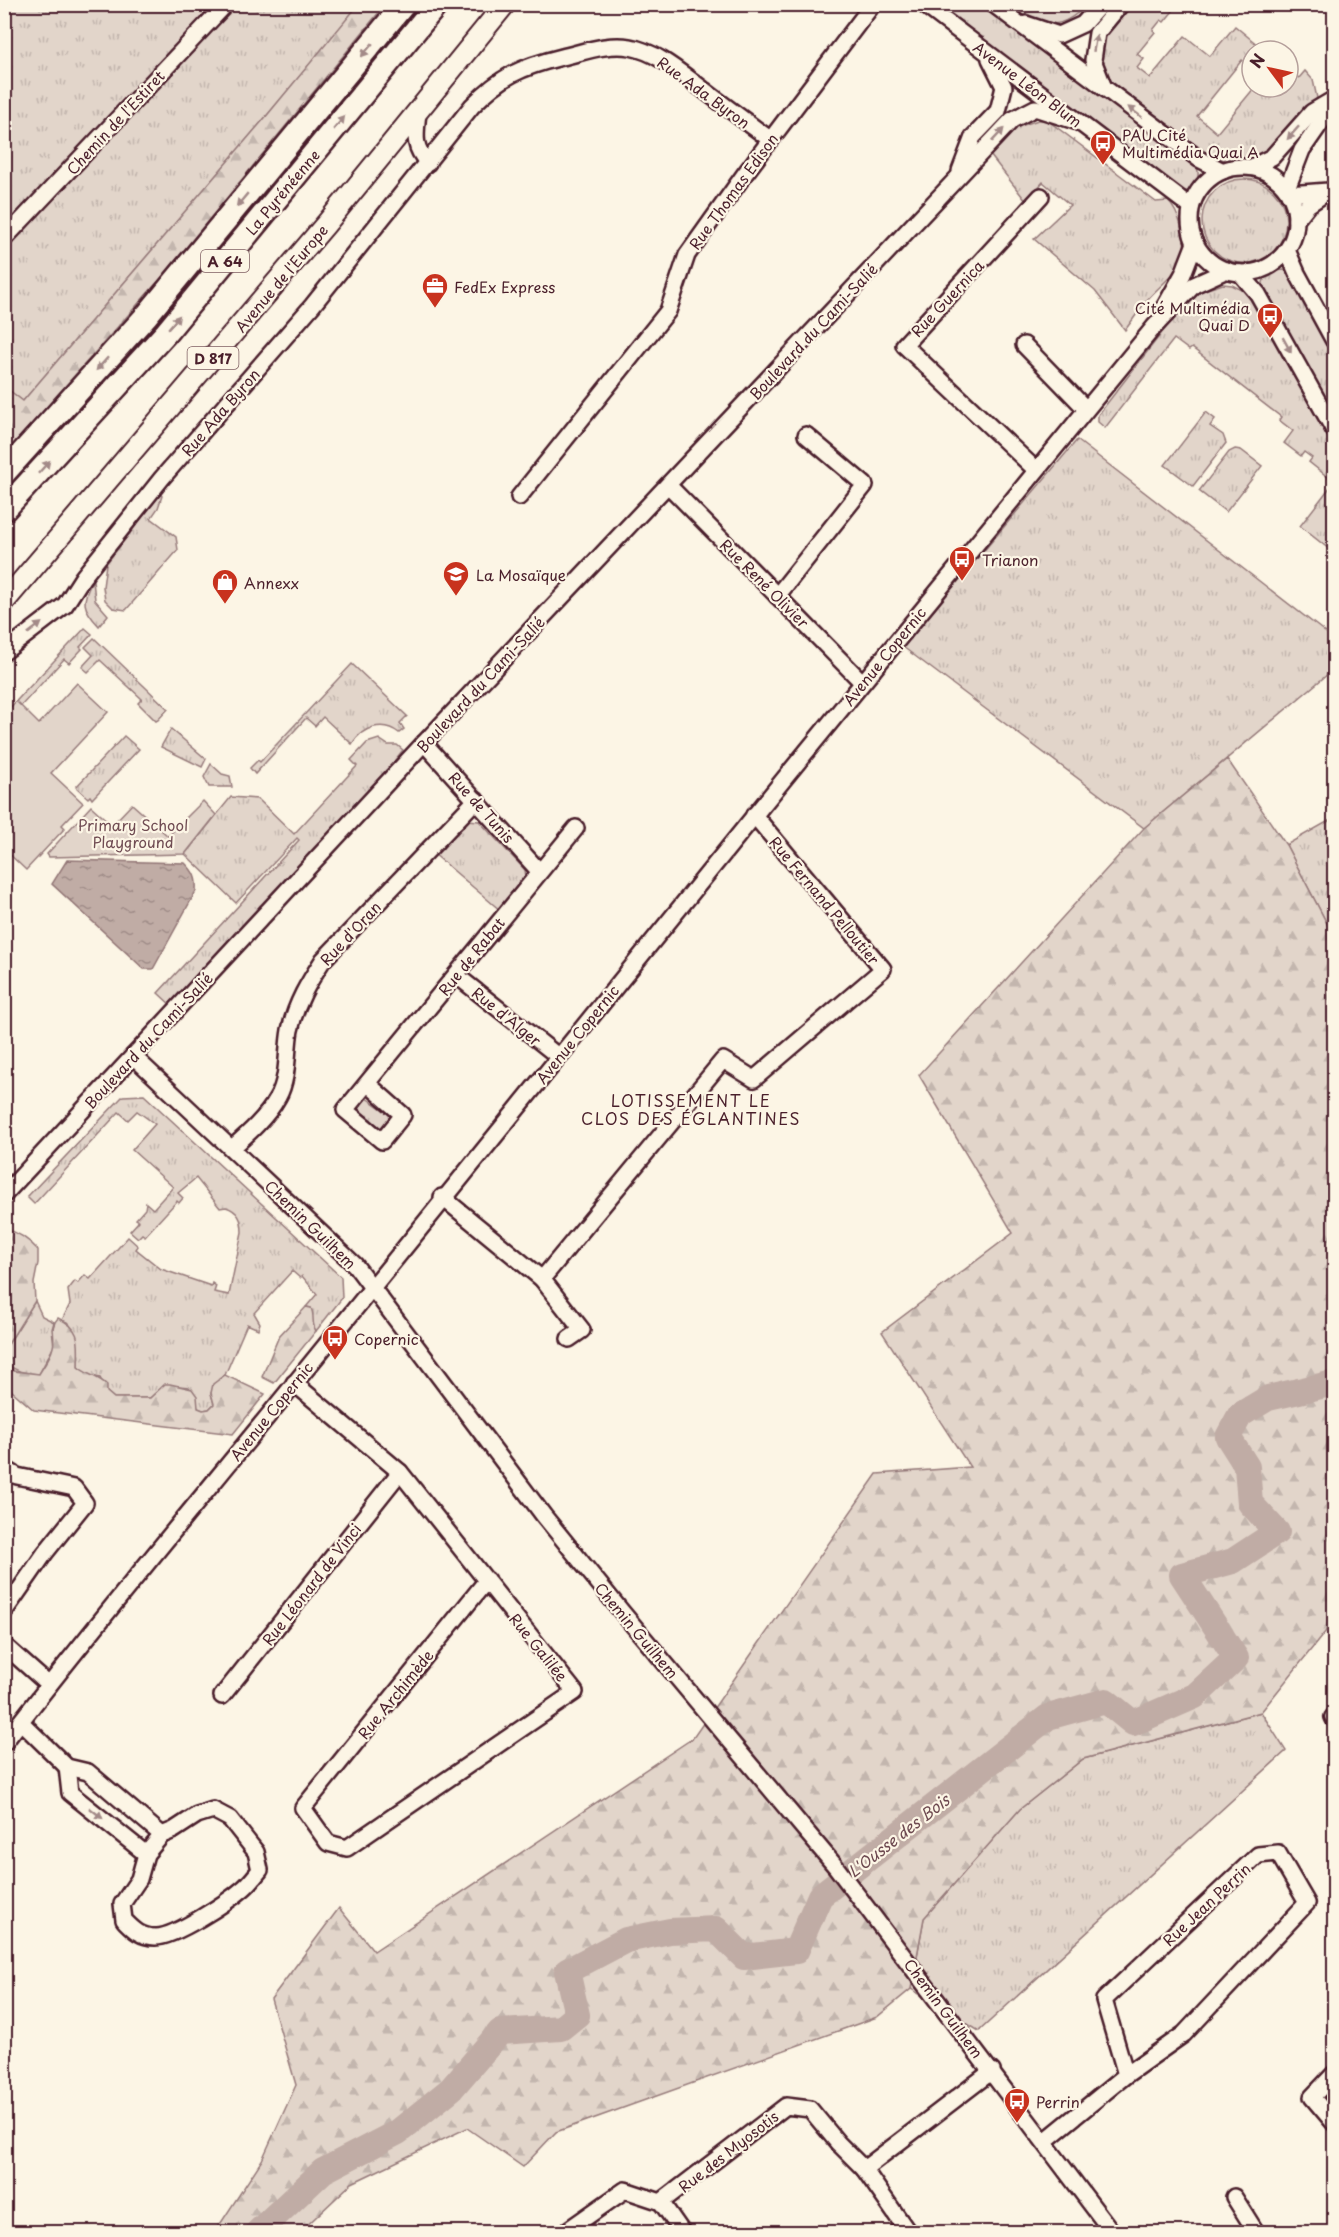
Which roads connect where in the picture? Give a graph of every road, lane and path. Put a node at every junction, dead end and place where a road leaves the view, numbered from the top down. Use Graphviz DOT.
graph roads {
  1 [pos="226,4"];
  2 [pos="404,4"];
  3 [pos="437,4"];
  4 [pos="504,4"];
  5 [pos="873,4"];
  6 [pos="922,4"];
  7 [pos="993,4"];
  8 [pos="1101,4"];
  9 [pos="1121,4"];
  10 [pos="1014,20"];
  11 [pos="988,55"];
  12 [pos="1104,88"];
  13 [pos="1335,99"];
  14 [pos="1335,104"];
  15 [pos="418,112"];
  16 [pos="1078,122"];
  17 [pos="771,140"];
  18 [pos="428,163"];
  19 [pos="1252,167"];
  20 [pos="1223,171"];
  21 [pos="958,177"];
  22 [pos="1331,190"];
  23 [pos="1288,192"];
  24 [pos="1041,196"];
  25 [pos="1191,207"];
  26 [pos="1296,220"];
  27 [pos="4,239"];
  28 [pos="1195,243"];
  29 [pos="1287,250"];
  30 [pos="1233,272"];
  31 [pos="1154,327"];
  32 [pos="1335,341"];
  33 [pos="1024,345"];
  34 [pos="1086,409"];
  35 [pos="1335,430"];
  36 [pos="806,435"];
  37 [pos="1036,470"];
  38 [pos="4,473"];
  39 [pos="668,485"];
  40 [pos="519,497"];
  41 [pos="4,510"];
  42 [pos="777,596"];
  43 [pos="4,602"];
  44 [pos="4,652"];
  45 [pos="862,682"];
  46 [pos="424,743"];
  47 [pos="476,800"];
  48 [pos="754,815"];
  49 [pos="576,828"];
  50 [pos="539,872"];
  51 [pos="456,975"];
  52 [pos="133,1056"];
  53 [pos="559,1057"];
  54 [pos="368,1084"];
  55 [pos="232,1148"];
  56 [pos="4,1195"];
  57 [pos="442,1197"];
  58 [pos="542,1279"];
  59 [pos="372,1287"];
  60 [pos="569,1339"];
  61 [pos="294,1383"];
  62 [pos="4,1468"];
  63 [pos="400,1472"];
  64 [pos="487,1581"];
  65 [pos="4,1612"];
  66 [pos="4,1645"];
  67 [pos="49,1685"];
  68 [pos="222,1696"];
  69 [pos="21,1722"];
  70 [pos="4,1743"];
  71 [pos="67,1767"];
  72 [pos="303,1808"];
  73 [pos="162,1835"];
  74 [pos="146,1854"];
  75 [pos="992,2071"];
  76 [pos="1335,2074"];
  77 [pos="1126,2075"];
  78 [pos="1335,2123"];
  79 [pos="1045,2141"];
  80 [pos="864,2169"];
  81 [pos="1234,2197"];
  82 [pos="661,2202"];
  83 [pos="565,2232"];
  84 [pos="682,2232"];
  85 [pos="908,2232"];
  86 [pos="1112,2232"];
  87 [pos="1256,2232"];
  1 -- 27 [label="street, Chemin de l'Estiret"];
  2 -- 38 [label="highway, La Pyrénéenne / A 64, one-way"];
  41 -- 3 [label="highway, La Pyrénéenne / A 64, one-way"];
  4 -- 15 [label="main road, Avenue de l'Europe / D 817"];
  5 -- 17 [label="street, Rue Thomas Edison"];
  6 -- 11 [label="street, Avenue Léon Blum"];
  7 -- 10 [label="street"];
  8 -- 10 [label="street"];
  12 -- 9 [label="street, one-way"];
  10 -- 12 [label="street"];
  11 -- 16 [label="street, Avenue Léon Blum"];
  11 -- 21 [label="street, Boulevard du Cami-Salié"];
  20 -- 12 [label="street, one-way"];
  13 -- 19 [label="street, one-way"];
  14 -- 23 [label="street"];
  15 -- 18 [label="street"];
  15 -- 43 [label="main road, Avenue de l'Europe / D 817"];
  21 -- 16 [label="street, Boulevard du Cami-Salié, one-way"];
  16 -- 25 [label="street, Avenue Léon Blum"];
  17 -- 18 [label="street, Rue Ada Byron"];
  17 -- 40 [label="street, Rue Thomas Edison"];
  44 -- 18 [label="street, Rue Ada Byron, one-way"];
  19 -- 20 [label="street"];
  19 -- 23 [label="street"];
  20 -- 25 [label="street"];
  21 -- 39 [label="street, Boulevard du Cami-Salié"];
  22 -- 23 [label="street"];
  22 -- 26 [label="street"];
  23 -- 26 [label="street"];
  24 -- 37 [label="street, Rue Guernica"];
  25 -- 28 [label="street"];
  26 -- 29 [label="street"];
  28 -- 30 [label="street"];
  28 -- 31 [label="street, Avenue Copernic"];
  29 -- 30 [label="street"];
  29 -- 32 [label="street"];
  30 -- 31 [label="street, Avenue Copernic"];
  30 -- 35 [label="street, one-way"];
  31 -- 34 [label="street, Avenue Copernic"];
  33 -- 34 [label="street"];
  34 -- 37 [label="street, Avenue Copernic"];
  36 -- 42 [label="street"];
  37 -- 45 [label="street, Avenue Copernic"];
  39 -- 42 [label="street, Rue René Olivier"];
  39 -- 46 [label="street, Boulevard du Cami-Salié"];
  42 -- 45 [label="street, Rue René Olivier"];
  45 -- 48 [label="street, Avenue Copernic"];
  46 -- 47 [label="street, Rue de Tunis"];
  46 -- 52 [label="street, Boulevard du Cami-Salié"];
  47 -- 50 [label="street, Rue de Tunis"];
  47 -- 55 [label="street, Rue d'Oran"];
  48 -- 53 [label="street, Avenue Copernic"];
  48 -- 58 [label="street, Rue Fernand Pelloutier"];
  49 -- 50 [label="street, Rue de Rabat"];
  50 -- 51 [label="street, Rue de Rabat"];
  51 -- 53 [label="street, Rue d'Alger"];
  51 -- 54 [label="street, Rue de Rabat"];
  52 -- 55 [label="street, Chemin Guilhem"];
  52 -- 56 [label="street, Boulevard du Cami-Salié"];
  53 -- 57 [label="street, Avenue Copernic"];
  55 -- 59 [label="street, Chemin Guilhem"];
  57 -- 58 [label="street"];
  57 -- 59 [label="street, Avenue Copernic"];
  58 -- 60 [label="street"];
  59 -- 61 [label="street, Avenue Copernic"];
  59 -- 75 [label="street, Chemin Guilhem"];
  61 -- 63 [label="street, Rue Galilée"];
  61 -- 67 [label="street, Avenue Copernic"];
  62 -- 65 [label="street"];
  63 -- 64 [label="street, Rue Galilée"];
  63 -- 68 [label="street, Rue Léonard de Vinci"];
  64 -- 72 [label="street, Rue Archimède"];
  64 -- 72 [label="street, Rue Galilée"];
  66 -- 67 [label="street"];
  67 -- 69 [label="street, Avenue Copernic"];
  69 -- 70 [label="street, Avenue Copernic"];
  69 -- 71 [label="street"];
  71 -- 73 [label="street"];
  71 -- 74 [label="street, one-way"];
  73 -- 74 [label="street"];
  73 -- 74 [label="street"];
  75 -- 79 [label="street, Chemin Guilhem"];
  75 -- 80 [label="street"];
  76 -- 78 [label="street"];
  77 -- 77 [label="street, Rue Jean Perrin"];
  77 -- 79 [label="street, Rue Jean Perrin"];
  79 -- 86 [label="street, Chemin Guilhem"];
  80 -- 82 [label="street, Rue des Myosotis"];
  80 -- 85 [label="street, Rue des Myosotis"];
  81 -- 87 [label="street"];
  82 -- 83 [label="street, Rue des Myosotis"];
  82 -- 84 [label="street"];
}
